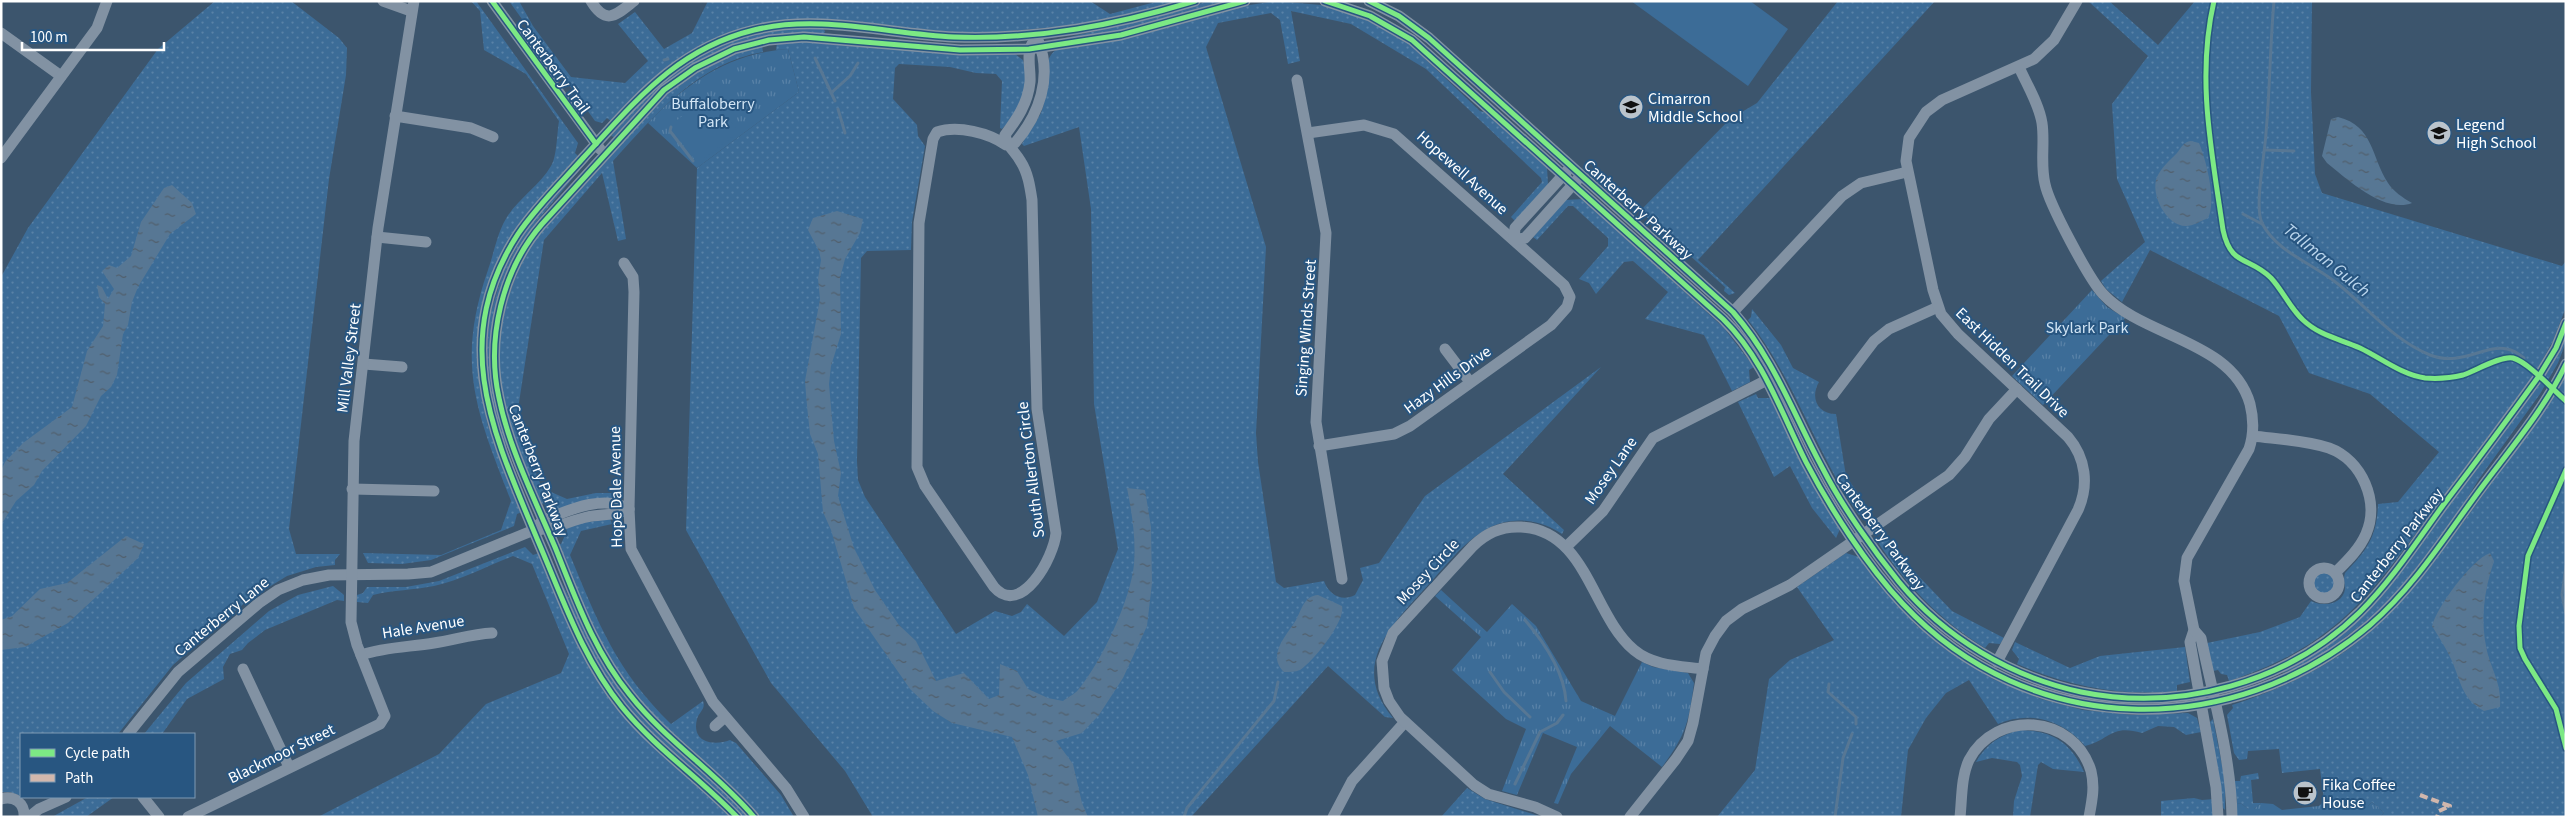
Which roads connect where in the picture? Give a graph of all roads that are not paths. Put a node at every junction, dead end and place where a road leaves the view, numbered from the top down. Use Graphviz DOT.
graph roads {
  1 [pos="106,1"];
  2 [pos="383,1"];
  3 [pos="492,1"];
  4 [pos="591,1"];
  5 [pos="634,1"];
  6 [pos="1195,1"];
  7 [pos="1245,1"];
  8 [pos="1325,1"];
  9 [pos="1369,1"];
  10 [pos="2077,1"];
  11 [pos="1346,4"];
  12 [pos="412,6"];
  13 [pos="1,32"];
  14 [pos="1037,36"];
  15 [pos="1041,47"];
  16 [pos="1029,49"];
  17 [pos="2019,67"];
  18 [pos="61,76"];
  19 [pos="1297,80"];
  20 [pos="395,116"];
  21 [pos="1308,133"];
  22 [pos="493,138"];
  23 [pos="596,144"];
  24 [pos="1006,145"];
  25 [pos="605,154"];
  26 [pos="1,158"];
  27 [pos="1572,166"];
  28 [pos="1907,172"];
  29 [pos="1582,175"];
  30 [pos="1563,176"];
  31 [pos="1573,185"];
  32 [pos="377,237"];
  33 [pos="1514,240"];
  34 [pos="426,242"];
  35 [pos="624,263"];
  36 [pos="1575,296"];
  37 [pos="1938,307"];
  38 [pos="1733,312"];
  39 [pos="2566,324"];
  40 [pos="1445,349"];
  41 [pos="364,364"];
  42 [pos="2566,364"];
  43 [pos="402,367"];
  44 [pos="1767,380"];
  45 [pos="1470,382"];
  46 [pos="2017,389"];
  47 [pos="1833,395"];
  48 [pos="2253,436"];
  49 [pos="1319,446"];
  50 [pos="352,489"];
  51 [pos="434,491"];
  52 [pos="629,509"];
  53 [pos="546,525"];
  54 [pos="534,530"];
  55 [pos="1864,533"];
  56 [pos="1854,540"];
  57 [pos="1566,547"];
  58 [pos="2334,573"];
  59 [pos="351,574"];
  60 [pos="1342,579"];
  61 [pos="2194,630"];
  62 [pos="492,633"];
  63 [pos="361,655"];
  64 [pos="1998,662"];
  65 [pos="243,669"];
  66 [pos="1703,670"];
  67 [pos="2212,691"];
  68 [pos="2200,699"];
  69 [pos="2215,702"];
  70 [pos="385,716"];
  71 [pos="725,717"];
  72 [pos="1406,722"];
  73 [pos="715,726"];
  74 [pos="129,733"];
  75 [pos="289,766"];
  76 [pos="64,798"];
  77 [pos="144,798"];
  78 [pos="1,799"];
  79 [pos="18,801"];
  80 [pos="39,809"];
  81 [pos="24,817"];
  82 [pos="29,817"];
  83 [pos="159,817"];
  84 [pos="188,817"];
  85 [pos="737,817"];
  86 [pos="754,817"];
  87 [pos="804,817"];
  88 [pos="1333,817"];
  89 [pos="1557,817"];
  90 [pos="1630,817"];
  91 [pos="1960,817"];
  92 [pos="2089,817"];
  93 [pos="2218,817"];
  94 [pos="2232,817"];
  1 -- 18 [label="street"];
  2 -- 12 [label="street"];
  3 -- 23 [label="street, Canterberry Trail"];
  4 -- 5 [label="street"];
  6 -- 14 [label="street, Canterberry Parkway"];
  7 -- 15 [label="street, Canterberry Parkway"];
  8 -- 11 [label="street, Canterberry Parkway"];
  9 -- 27 [label="street, Canterberry Parkway"];
  10 -- 17 [label="street, East Hidden Trail Drive"];
  11 -- 30 [label="street, Canterberry Parkway"];
  12 -- 20 [label="street, Mill Valley Street"];
  13 -- 18 [label="street"];
  14 -- 15 [label="street"];
  14 -- 16 [label="street"];
  14 -- 23 [label="street, Canterberry Parkway"];
  15 -- 16 [label="street, Canterberry Parkway"];
  15 -- 24 [label="street"];
  16 -- 24 [label="street"];
  16 -- 25 [label="street, Canterberry Parkway"];
  17 -- 28 [label="street, East Hidden Trail Drive"];
  17 -- 48 [label="street"];
  18 -- 26 [label="street"];
  19 -- 21 [label="street, Singing Winds Street"];
  20 -- 22 [label="street"];
  20 -- 32 [label="street, Mill Valley Street"];
  21 -- 33 [label="street, Hopewell Avenue"];
  21 -- 49 [label="street, Singing Winds Street"];
  23 -- 25 [label="street, Canterberry Trail"];
  23 -- 54 [label="street, Canterberry Parkway"];
  24 -- 24 [label="street, South Allerton Circle"];
  25 -- 53 [label="street, Canterberry Parkway"];
  27 -- 29 [label="street, Canterberry Parkway"];
  27 -- 30 [label="street"];
  28 -- 37 [label="street, East Hidden Trail Drive"];
  28 -- 38 [label="street"];
  29 -- 31 [label="street"];
  29 -- 38 [label="street, Canterberry Parkway"];
  30 -- 31 [label="street, Canterberry Parkway"];
  30 -- 33 [label="street"];
  31 -- 33 [label="street"];
  31 -- 44 [label="street, Canterberry Parkway"];
  32 -- 34 [label="street"];
  32 -- 41 [label="street, Mill Valley Street"];
  33 -- 36 [label="street, Hopewell Avenue"];
  35 -- 52 [label="street, Hope Dale Avenue"];
  36 -- 45 [label="street, Hazy Hills Drive"];
  37 -- 46 [label="street, East Hidden Trail Drive"];
  37 -- 47 [label="street"];
  38 -- 55 [label="street, Canterberry Parkway"];
  39 -- 67 [label="street, Canterberry Parkway"];
  40 -- 45 [label="street"];
  41 -- 43 [label="street"];
  41 -- 50 [label="street, Mill Valley Street"];
  42 -- 69 [label="street, Canterberry Parkway"];
  44 -- 56 [label="street, Canterberry Parkway"];
  44 -- 57 [label="street, Mosey Lane"];
  45 -- 49 [label="street, Hazy Hills Drive"];
  46 -- 55 [label="street"];
  46 -- 64 [label="street, East Hidden Trail Drive"];
  48 -- 58 [label="street"];
  48 -- 61 [label="street"];
  49 -- 60 [label="street, Singing Winds Street"];
  50 -- 51 [label="street"];
  50 -- 59 [label="street, Mill Valley Street"];
  52 -- 53 [label="street, Canterberry Lane"];
  52 -- 71 [label="street, Hope Dale Avenue"];
  53 -- 54 [label="street, Canterberry Lane"];
  53 -- 86 [label="street, Canterberry Parkway"];
  54 -- 59 [label="street, Canterberry Lane"];
  54 -- 85 [label="street, Canterberry Parkway"];
  55 -- 56 [label="street"];
  55 -- 64 [label="street, Canterberry Parkway"];
  56 -- 66 [label="street"];
  56 -- 68 [label="street, Canterberry Parkway"];
  57 -- 66 [label="street, Mosey Circle"];
  57 -- 72 [label="street, Mosey Circle"];
  59 -- 63 [label="street, Mill Valley Street"];
  59 -- 74 [label="street, Canterberry Lane"];
  61 -- 67 [label="street"];
  61 -- 68 [label="street"];
  62 -- 63 [label="street, Hale Avenue"];
  63 -- 70 [label="street, Mill Valley Street"];
  64 -- 68 [label="street, Canterberry Parkway"];
  65 -- 75 [label="street"];
  66 -- 90 [label="street"];
  67 -- 68 [label="street, Canterberry Parkway"];
  67 -- 69 [label="street"];
  68 -- 69 [label="street, Canterberry Parkway"];
  68 -- 93 [label="street"];
  69 -- 94 [label="street"];
  70 -- 75 [label="street, Blackmoor Street"];
  71 -- 73 [label="street"];
  71 -- 87 [label="street, Hope Dale Avenue"];
  72 -- 88 [label="street"];
  72 -- 89 [label="street, Mosey Circle"];
  75 -- 84 [label="street, Blackmoor Street"];
  76 -- 80 [label="street"];
  77 -- 83 [label="street"];
  78 -- 79 [label="street"];
  79 -- 80 [label="street"];
  79 -- 81 [label="street"];
  80 -- 82 [label="street"];
  91 -- 92 [label="street"];
}
